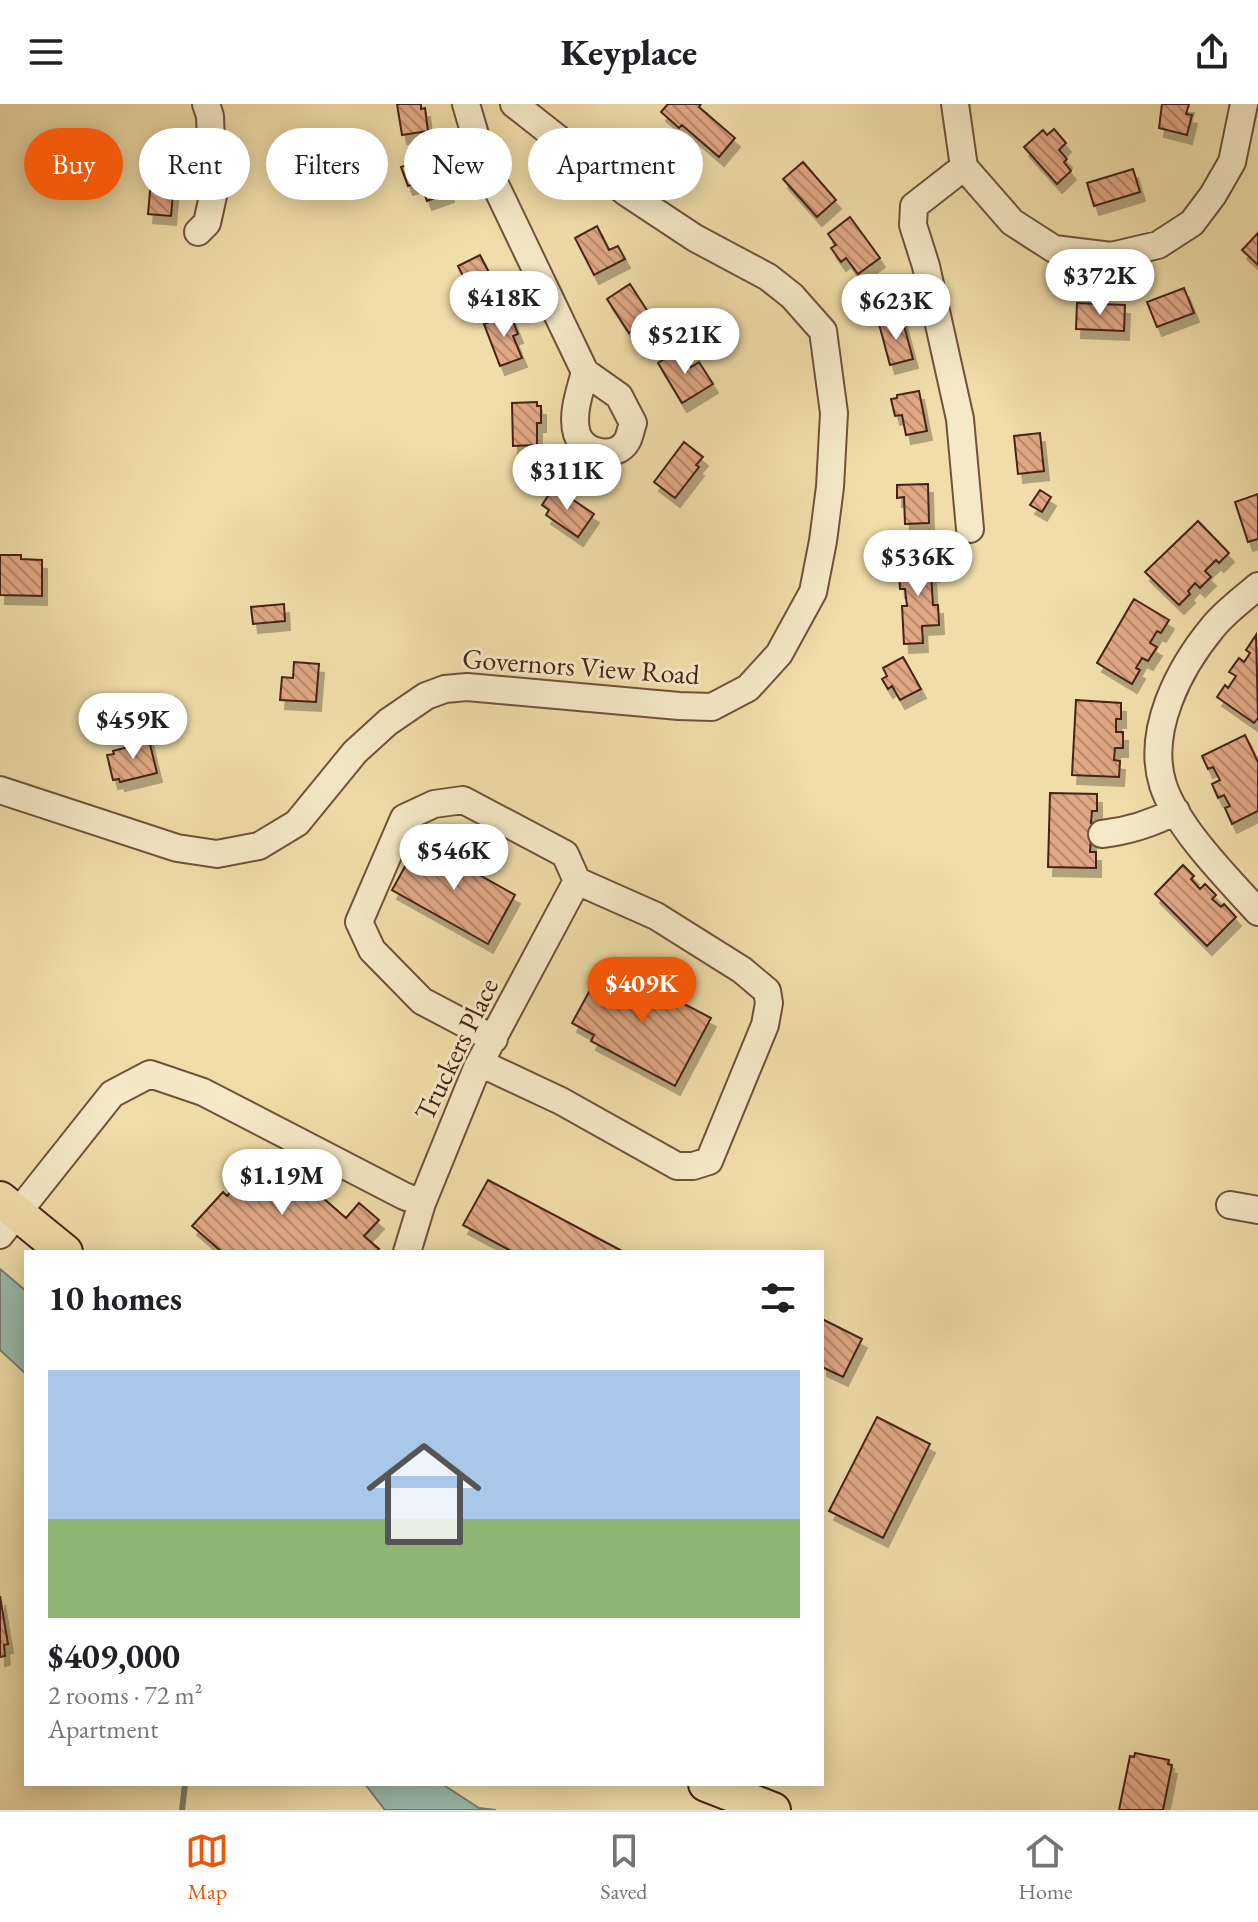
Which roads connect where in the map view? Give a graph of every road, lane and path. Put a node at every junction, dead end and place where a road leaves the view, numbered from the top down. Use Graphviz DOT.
graph roads {
  1 [pos="206,104"];
  2 [pos="466,104"];
  3 [pos="514,104"];
  4 [pos="955,104"];
  5 [pos="1244,104"];
  6 [pos="964,167"];
  7 [pos="198,232"];
  8 [pos="585,372"];
  9 [pos="970,529"];
  10 [pos="1258,586"];
  11 [pos="0,790"];
  12 [pos="1176,811"];
  13 [pos="1102,834"];
  14 [pos="577,881"];
  15 [pos="1258,912"];
  16 [pos="494,1039"];
  17 [pos="480,1063"];
  18 [pos="422,1203"];
  19 [pos="1230,1205"];
  20 [pos="1258,1210"];
  21 [pos="6,1216"];
  22 [pos="62,1250"];
  23 [pos="408,1250"];
  24 [pos="711,1786"];
  25 [pos="773,1810"];
  1 -- 7 [label="street"];
  2 -- 8 [label="street"];
  3 -- 11 [label="street, Governors View Road"];
  4 -- 6 [label="street"];
  5 -- 6 [label="street"];
  6 -- 9 [label="street"];
  10 -- 12 [label="street"];
  12 -- 13 [label="street"];
  12 -- 15 [label="street"];
  14 -- 16 [label="street, Truckers Place"];
  14 -- 16 [label="street"];
  14 -- 17 [label="street"];
  16 -- 17 [label="street, Truckers Place"];
  17 -- 18 [label="street, Truckers Place"];
  18 -- 21 [label="street"];
  18 -- 23 [label="street, Truckers Place"];
  19 -- 20 [label="street"];
  21 -- 22 [label="main road"];
  24 -- 25 [label="main road"];
}
